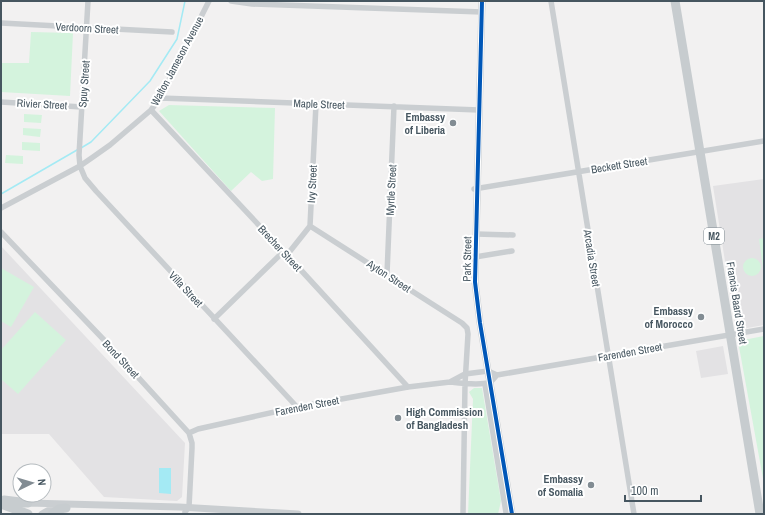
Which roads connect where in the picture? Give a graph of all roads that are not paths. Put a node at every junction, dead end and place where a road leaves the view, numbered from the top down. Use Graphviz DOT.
graph roads {
  1 [pos="88,1"];
  2 [pos="209,1"];
  3 [pos="231,1"];
  4 [pos="479,1"];
  5 [pos="482,1"];
  6 [pos="551,1"];
  7 [pos="675,1"];
  8 [pos="328,4"];
  9 [pos="480,12"];
  10 [pos="1,24"];
  11 [pos="87,28"];
  12 [pos="172,32"];
  13 [pos="160,98"];
  14 [pos="1,102"];
  15 [pos="316,104"];
  16 [pos="394,106"];
  17 [pos="82,107"];
  18 [pos="477,109"];
  19 [pos="151,110"];
  20 [pos="764,141"];
  21 [pos="700,152"];
  22 [pos="80,166"];
  23 [pos="578,172"];
  24 [pos="476,189"];
  25 [pos="1,208"];
  26 [pos="310,226"];
  27 [pos="1,232"];
  28 [pos="476,234"];
  29 [pos="513,235"];
  30 [pos="512,251"];
  31 [pos="285,254"];
  32 [pos="475,257"];
  33 [pos="387,274"];
  34 [pos="214,319"];
  35 [pos="764,330"];
  36 [pos="731,335"];
  37 [pos="609,356"];
  38 [pos="485,371"];
  39 [pos="465,374"];
  40 [pos="497,375"];
  41 [pos="450,382"];
  42 [pos="488,382"];
  43 [pos="465,384"];
  44 [pos="408,387"];
  45 [pos="297,407"];
  46 [pos="189,433"];
  47 [pos="504,495"];
  48 [pos="1,499"];
  49 [pos="12,501"];
  50 [pos="28,503"];
  51 [pos="1,504"];
  52 [pos="66,508"];
  53 [pos="187,509"];
  54 [pos="13,511"];
  55 [pos="265,511"];
  56 [pos="234,512"];
  57 [pos="28,514"];
  58 [pos="42,514"];
  59 [pos="52,514"];
  60 [pos="249,514"];
  61 [pos="254,514"];
  62 [pos="298,514"];
  63 [pos="463,514"];
  64 [pos="503,514"];
  65 [pos="507,514"];
  66 [pos="512,514"];
  67 [pos="634,514"];
  68 [pos="760,514"];
  1 -- 11 [label="street, Spuy Street"];
  2 -- 13 [label="street, Walton Jameson Avenue"];
  3 -- 8 [label="street"];
  4 -- 9 [label="street, Park Street"];
  5 -- 9 [label="street, Park Street"];
  6 -- 23 [label="street, Arcadia Street"];
  7 -- 21 [label="main road, Francis Baard Street / M2"];
  8 -- 9 [label="street"];
  9 -- 18 [label="street, Park Street"];
  10 -- 11 [label="street, Verdoorn Street"];
  11 -- 12 [label="street, Verdoorn Street"];
  11 -- 17 [label="street, Spuy Street"];
  13 -- 15 [label="street, Maple Street"];
  13 -- 19 [label="street, Walton Jameson Avenue"];
  14 -- 17 [label="street, Rivier Street"];
  15 -- 16 [label="street, Maple Street"];
  15 -- 26 [label="street, Ivy Street"];
  16 -- 18 [label="street, Maple Street"];
  16 -- 33 [label="street, Myrtle Street"];
  17 -- 22 [label="street, Spuy Street"];
  18 -- 24 [label="street, Park Street"];
  19 -- 22 [label="street, Walton Jameson Avenue"];
  19 -- 31 [label="street, Brecher Street"];
  20 -- 21 [label="street, Beckett Street"];
  21 -- 23 [label="street, Beckett Street"];
  21 -- 36 [label="main road, Francis Baard Street / M2"];
  22 -- 25 [label="street, Walton Jameson Avenue"];
  22 -- 34 [label="street, Villa Street"];
  23 -- 24 [label="street, Beckett Street"];
  23 -- 37 [label="street, Arcadia Street"];
  24 -- 28 [label="street, Park Street"];
  24 -- 38 [label="street, Park Street"];
  26 -- 31 [label="street"];
  26 -- 33 [label="street, Ayton Street"];
  27 -- 46 [label="street, Bond Street"];
  28 -- 29 [label="street"];
  28 -- 32 [label="street, Park Street"];
  30 -- 32 [label="street"];
  31 -- 34 [label="street"];
  31 -- 44 [label="street, Brecher Street"];
  32 -- 38 [label="street, Park Street"];
  33 -- 39 [label="street, Ayton Street"];
  34 -- 45 [label="street, Villa Street"];
  35 -- 36 [label="street, Farenden Street"];
  36 -- 37 [label="street, Farenden Street"];
  36 -- 68 [label="main road, Francis Baard Street / M2"];
  37 -- 40 [label="street, Farenden Street"];
  37 -- 67 [label="street, Arcadia Street"];
  38 -- 39 [label="street, Farenden Street"];
  38 -- 40 [label="street"];
  38 -- 42 [label="street, Park Street"];
  39 -- 41 [label="street, Farenden Street"];
  39 -- 43 [label="street"];
  40 -- 42 [label="street"];
  41 -- 43 [label="street, Farenden Street"];
  41 -- 44 [label="street, Farenden Street"];
  42 -- 43 [label="street, Farenden Street"];
  42 -- 47 [label="street, Park Street"];
  42 -- 66 [label="street, Park Street"];
  43 -- 63 [label="street"];
  44 -- 45 [label="street, Farenden Street"];
  45 -- 46 [label="street, Farenden Street"];
  46 -- 53 [label="street"];
  47 -- 64 [label="street"];
  47 -- 65 [label="street, Park Street"];
  48 -- 49 [label="main road"];
  50 -- 53 [label="street"];
  50 -- 54 [label="street"];
  51 -- 54 [label="main road"];
  52 -- 53 [label="street"];
  52 -- 58 [label="street"];
  52 -- 59 [label="main road"];
  53 -- 56 [label="street"];
  53 -- 56 [label="street"];
  54 -- 57 [label="main road"];
  55 -- 56 [label="street"];
  55 -- 61 [label="street"];
  55 -- 62 [label="street"];
  56 -- 60 [label="street"];
}
